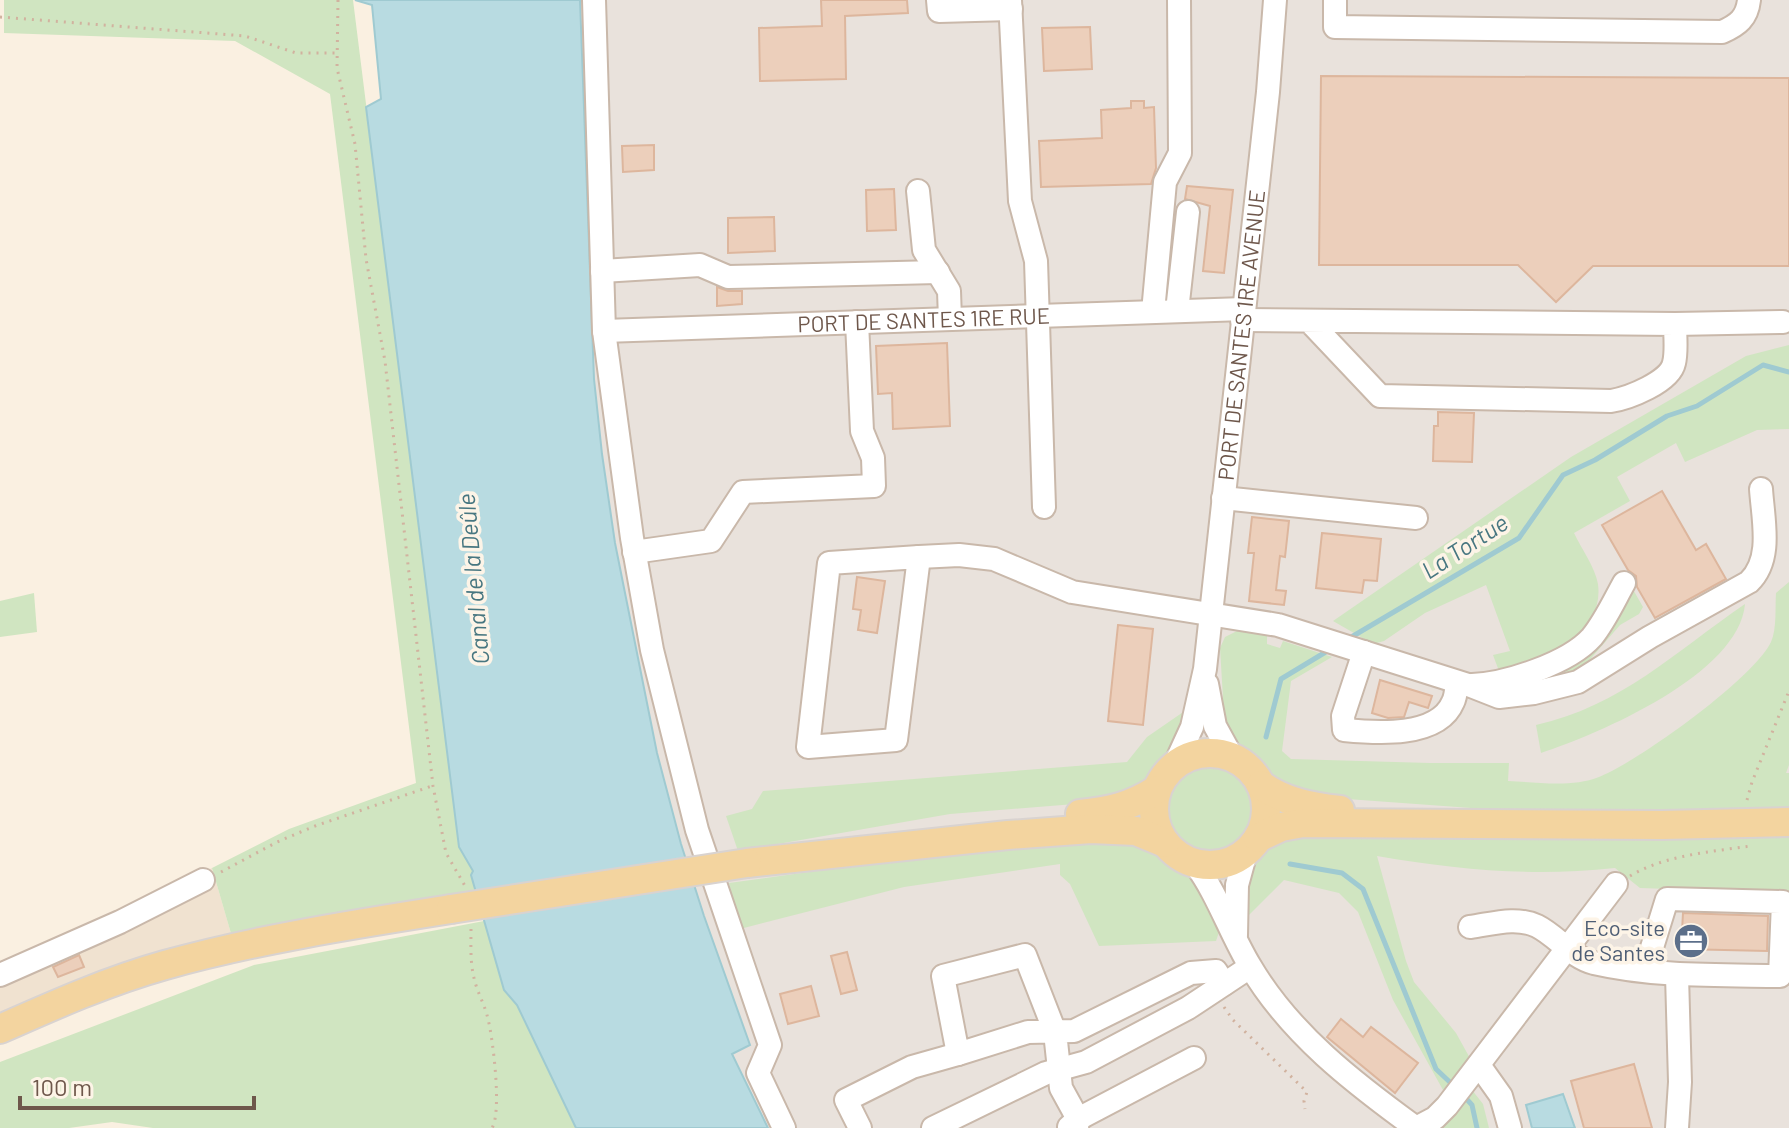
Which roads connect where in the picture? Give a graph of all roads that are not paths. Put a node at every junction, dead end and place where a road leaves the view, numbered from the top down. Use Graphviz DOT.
graph roads {
  1 [pos="594,0"];
  2 [pos="938,0"];
  3 [pos="1179,0"];
  4 [pos="1275,0"];
  5 [pos="1335,0"];
  6 [pos="1749,0"];
  7 [pos="1011,4"];
  8 [pos="918,191"];
  9 [pos="1188,212"];
  10 [pos="602,271"];
  11 [pos="938,272"];
  12 [pos="1177,311"];
  13 [pos="1153,312"];
  14 [pos="1243,315"];
  15 [pos="1038,316"];
  16 [pos="950,319"];
  17 [pos="857,322"];
  18 [pos="1310,322"];
  19 [pos="1783,322"];
  20 [pos="1675,324"];
  21 [pos="604,331"];
  22 [pos="1761,489"];
  23 [pos="1223,498"];
  24 [pos="1044,507"];
  25 [pos="1416,518"];
  26 [pos="634,552"];
  27 [pos="919,557"];
  28 [pos="1624,583"];
  29 [pos="1211,614"];
  30 [pos="1358,650"];
  31 [pos="1205,669"];
  32 [pos="1464,684"];
  33 [pos="1232,757"];
  34 [pos="1175,764"];
  35 [pos="1261,785"];
  36 [pos="1156,790"];
  37 [pos="1789,822"];
  38 [pos="1480,823"];
  39 [pos="1165,843"];
  40 [pos="1252,845"];
  41 [pos="747,863"];
  42 [pos="1195,864"];
  43 [pos="203,880"];
  44 [pos="1616,884"];
  45 [pos="1470,927"];
  46 [pos="323,931"];
  47 [pos="1566,949"];
  48 [pos="1246,960"];
  49 [pos="1645,970"];
  50 [pos="0,975"];
  51 [pos="1677,975"];
  52 [pos="1218,988"];
  53 [pos="0,1029"];
  54 [pos="1055,1032"];
  55 [pos="0,1048"];
  56 [pos="958,1054"];
  57 [pos="1194,1058"];
  58 [pos="1059,1070"];
  59 [pos="1475,1070"];
  60 [pos="1075,1125"];
  61 [pos="784,1128"];
  62 [pos="860,1128"];
  63 [pos="933,1128"];
  64 [pos="1416,1128"];
  65 [pos="1510,1128"];
  66 [pos="1677,1128"];
  1 -- 10 [label="street"];
  2 -- 7 [label="street"];
  3 -- 13 [label="street"];
  4 -- 14 [label="street, PORT DE SANTES 1RE AVENUE"];
  5 -- 6 [label="street"];
  7 -- 15 [label="street"];
  8 -- 11 [label="street"];
  9 -- 12 [label="street"];
  10 -- 11 [label="street"];
  10 -- 21 [label="street"];
  11 -- 16 [label="street"];
  12 -- 13 [label="street, PORT DE SANTES 1RE RUE"];
  12 -- 14 [label="street, PORT DE SANTES 1RE RUE"];
  13 -- 15 [label="street, PORT DE SANTES 1RE RUE"];
  14 -- 18 [label="street, PORT DE SANTES 1RE RUE"];
  14 -- 23 [label="street, PORT DE SANTES 1RE AVENUE"];
  15 -- 16 [label="street, PORT DE SANTES 1RE RUE"];
  15 -- 24 [label="street"];
  16 -- 17 [label="street, PORT DE SANTES 1RE RUE"];
  17 -- 21 [label="street, PORT DE SANTES 1RE RUE"];
  17 -- 26 [label="street"];
  18 -- 20 [label="street, PORT DE SANTES 1RE RUE"];
  18 -- 20 [label="street"];
  19 -- 20 [label="street, PORT DE SANTES 1RE RUE"];
  21 -- 26 [label="street"];
  22 -- 32 [label="street"];
  23 -- 25 [label="street"];
  23 -- 29 [label="street, PORT DE SANTES 1RE AVENUE"];
  26 -- 61 [label="street"];
  27 -- 27 [label="street"];
  27 -- 29 [label="street"];
  28 -- 32 [label="street"];
  29 -- 30 [label="street"];
  29 -- 31 [label="street, PORT DE SANTES 1RE AVENUE"];
  30 -- 32 [label="street"];
  30 -- 32 [label="street"];
  31 -- 33 [label="street"];
  31 -- 34 [label="street"];
  33 -- 34 [label="main road"];
  33 -- 35 [label="main road"];
  34 -- 36 [label="main road"];
  35 -- 38 [label="main road"];
  35 -- 40 [label="main road"];
  36 -- 39 [label="main road"];
  36 -- 41 [label="main road"];
  37 -- 38 [label="main road"];
  38 -- 40 [label="main road"];
  39 -- 41 [label="main road"];
  39 -- 42 [label="main road"];
  40 -- 42 [label="main road"];
  40 -- 48 [label="street"];
  41 -- 46 [label="main road, bridge"];
  42 -- 48 [label="street"];
  43 -- 50 [label="street"];
  44 -- 47 [label="street"];
  45 -- 47 [label="street"];
  46 -- 53 [label="main road"];
  46 -- 55 [label="main road"];
  47 -- 49 [label="street"];
  47 -- 59 [label="street"];
  48 -- 52 [label="street"];
  48 -- 64 [label="street"];
  49 -- 51 [label="street"];
  49 -- 51 [label="street"];
  51 -- 66 [label="street"];
  52 -- 54 [label="street"];
  52 -- 58 [label="street"];
  54 -- 56 [label="street"];
  54 -- 56 [label="street"];
  54 -- 58 [label="street"];
  56 -- 62 [label="street"];
  57 -- 60 [label="street"];
  58 -- 60 [label="street"];
  58 -- 63 [label="street"];
  59 -- 64 [label="street"];
  59 -- 65 [label="street"];
}
